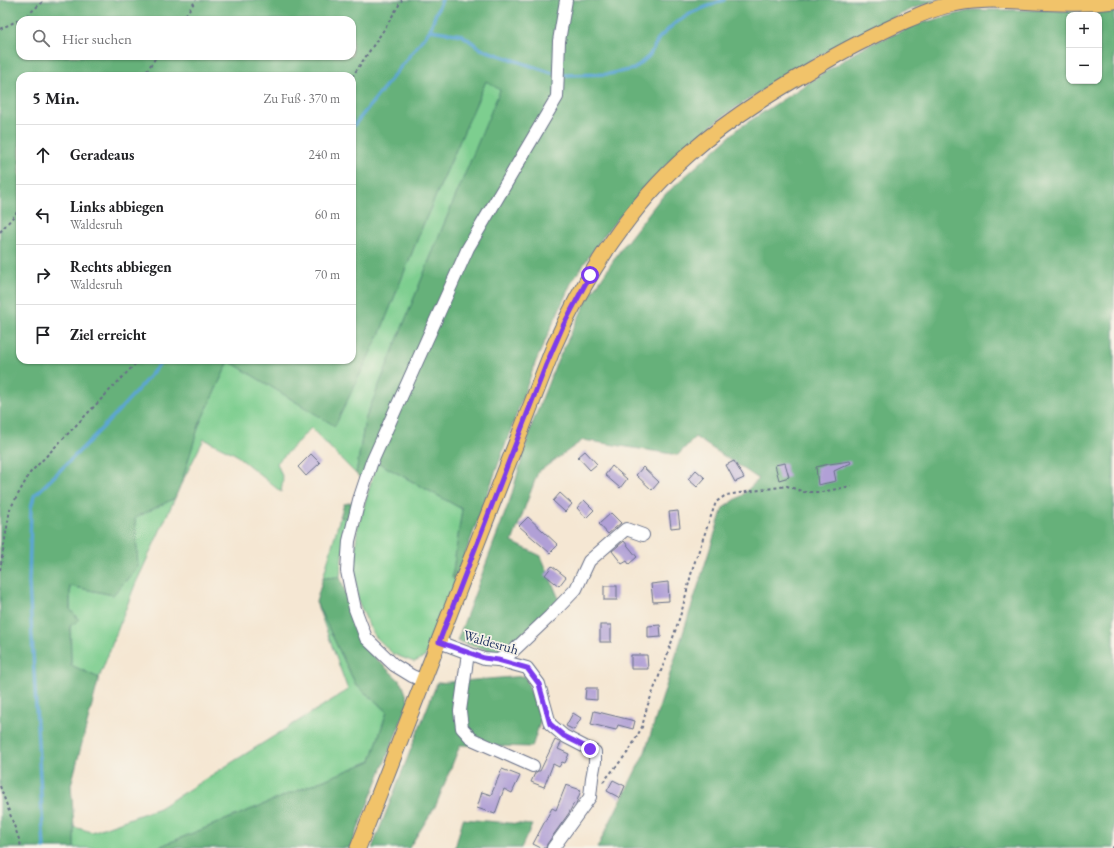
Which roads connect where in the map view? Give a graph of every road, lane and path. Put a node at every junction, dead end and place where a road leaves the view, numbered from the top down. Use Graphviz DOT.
graph roads {
  1 [pos="45,0"];
  2 [pos="196,0"];
  3 [pos="402,0"];
  4 [pos="566,0"];
  5 [pos="991,0"];
  6 [pos="1114,1"];
  7 [pos="25,16"];
  8 [pos="185,16"];
  9 [pos="16,21"];
  10 [pos="0,29"];
  11 [pos="154,60"];
  12 [pos="146,72"];
  13 [pos="355,72"];
  14 [pos="16,214"];
  15 [pos="0,232"];
  16 [pos="135,364"];
  17 [pos="851,486"];
  18 [pos="643,535"];
  19 [pos="0,570"];
  20 [pos="439,642"];
  21 [pos="468,653"];
  22 [pos="498,660"];
  23 [pos="424,681"];
  24 [pos="534,766"];
  25 [pos="0,786"];
  26 [pos="590,797"];
  27 [pos="21,848"];
  28 [pos="358,848"];
  29 [pos="553,848"];
  1 -- 7 [label="path"];
  2 -- 8 [label="path"];
  3 -- 13 [label="path"];
  4 -- 23 [label="street"];
  5 -- 6 [label="main road"];
  5 -- 20 [label="main road"];
  9 -- 10 [label="path"];
  11 -- 12 [label="path"];
  14 -- 15 [label="path"];
  16 -- 19 [label="path"];
  17 -- 26 [label="path"];
  18 -- 22 [label="street"];
  20 -- 21 [label="street, Waldesruh"];
  20 -- 23 [label="main road"];
  21 -- 22 [label="street, Waldesruh"];
  21 -- 24 [label="street"];
  22 -- 26 [label="street, Waldesruh"];
  23 -- 28 [label="main road"];
  25 -- 27 [label="path"];
  26 -- 29 [label="street, Waldesruh"];
}
